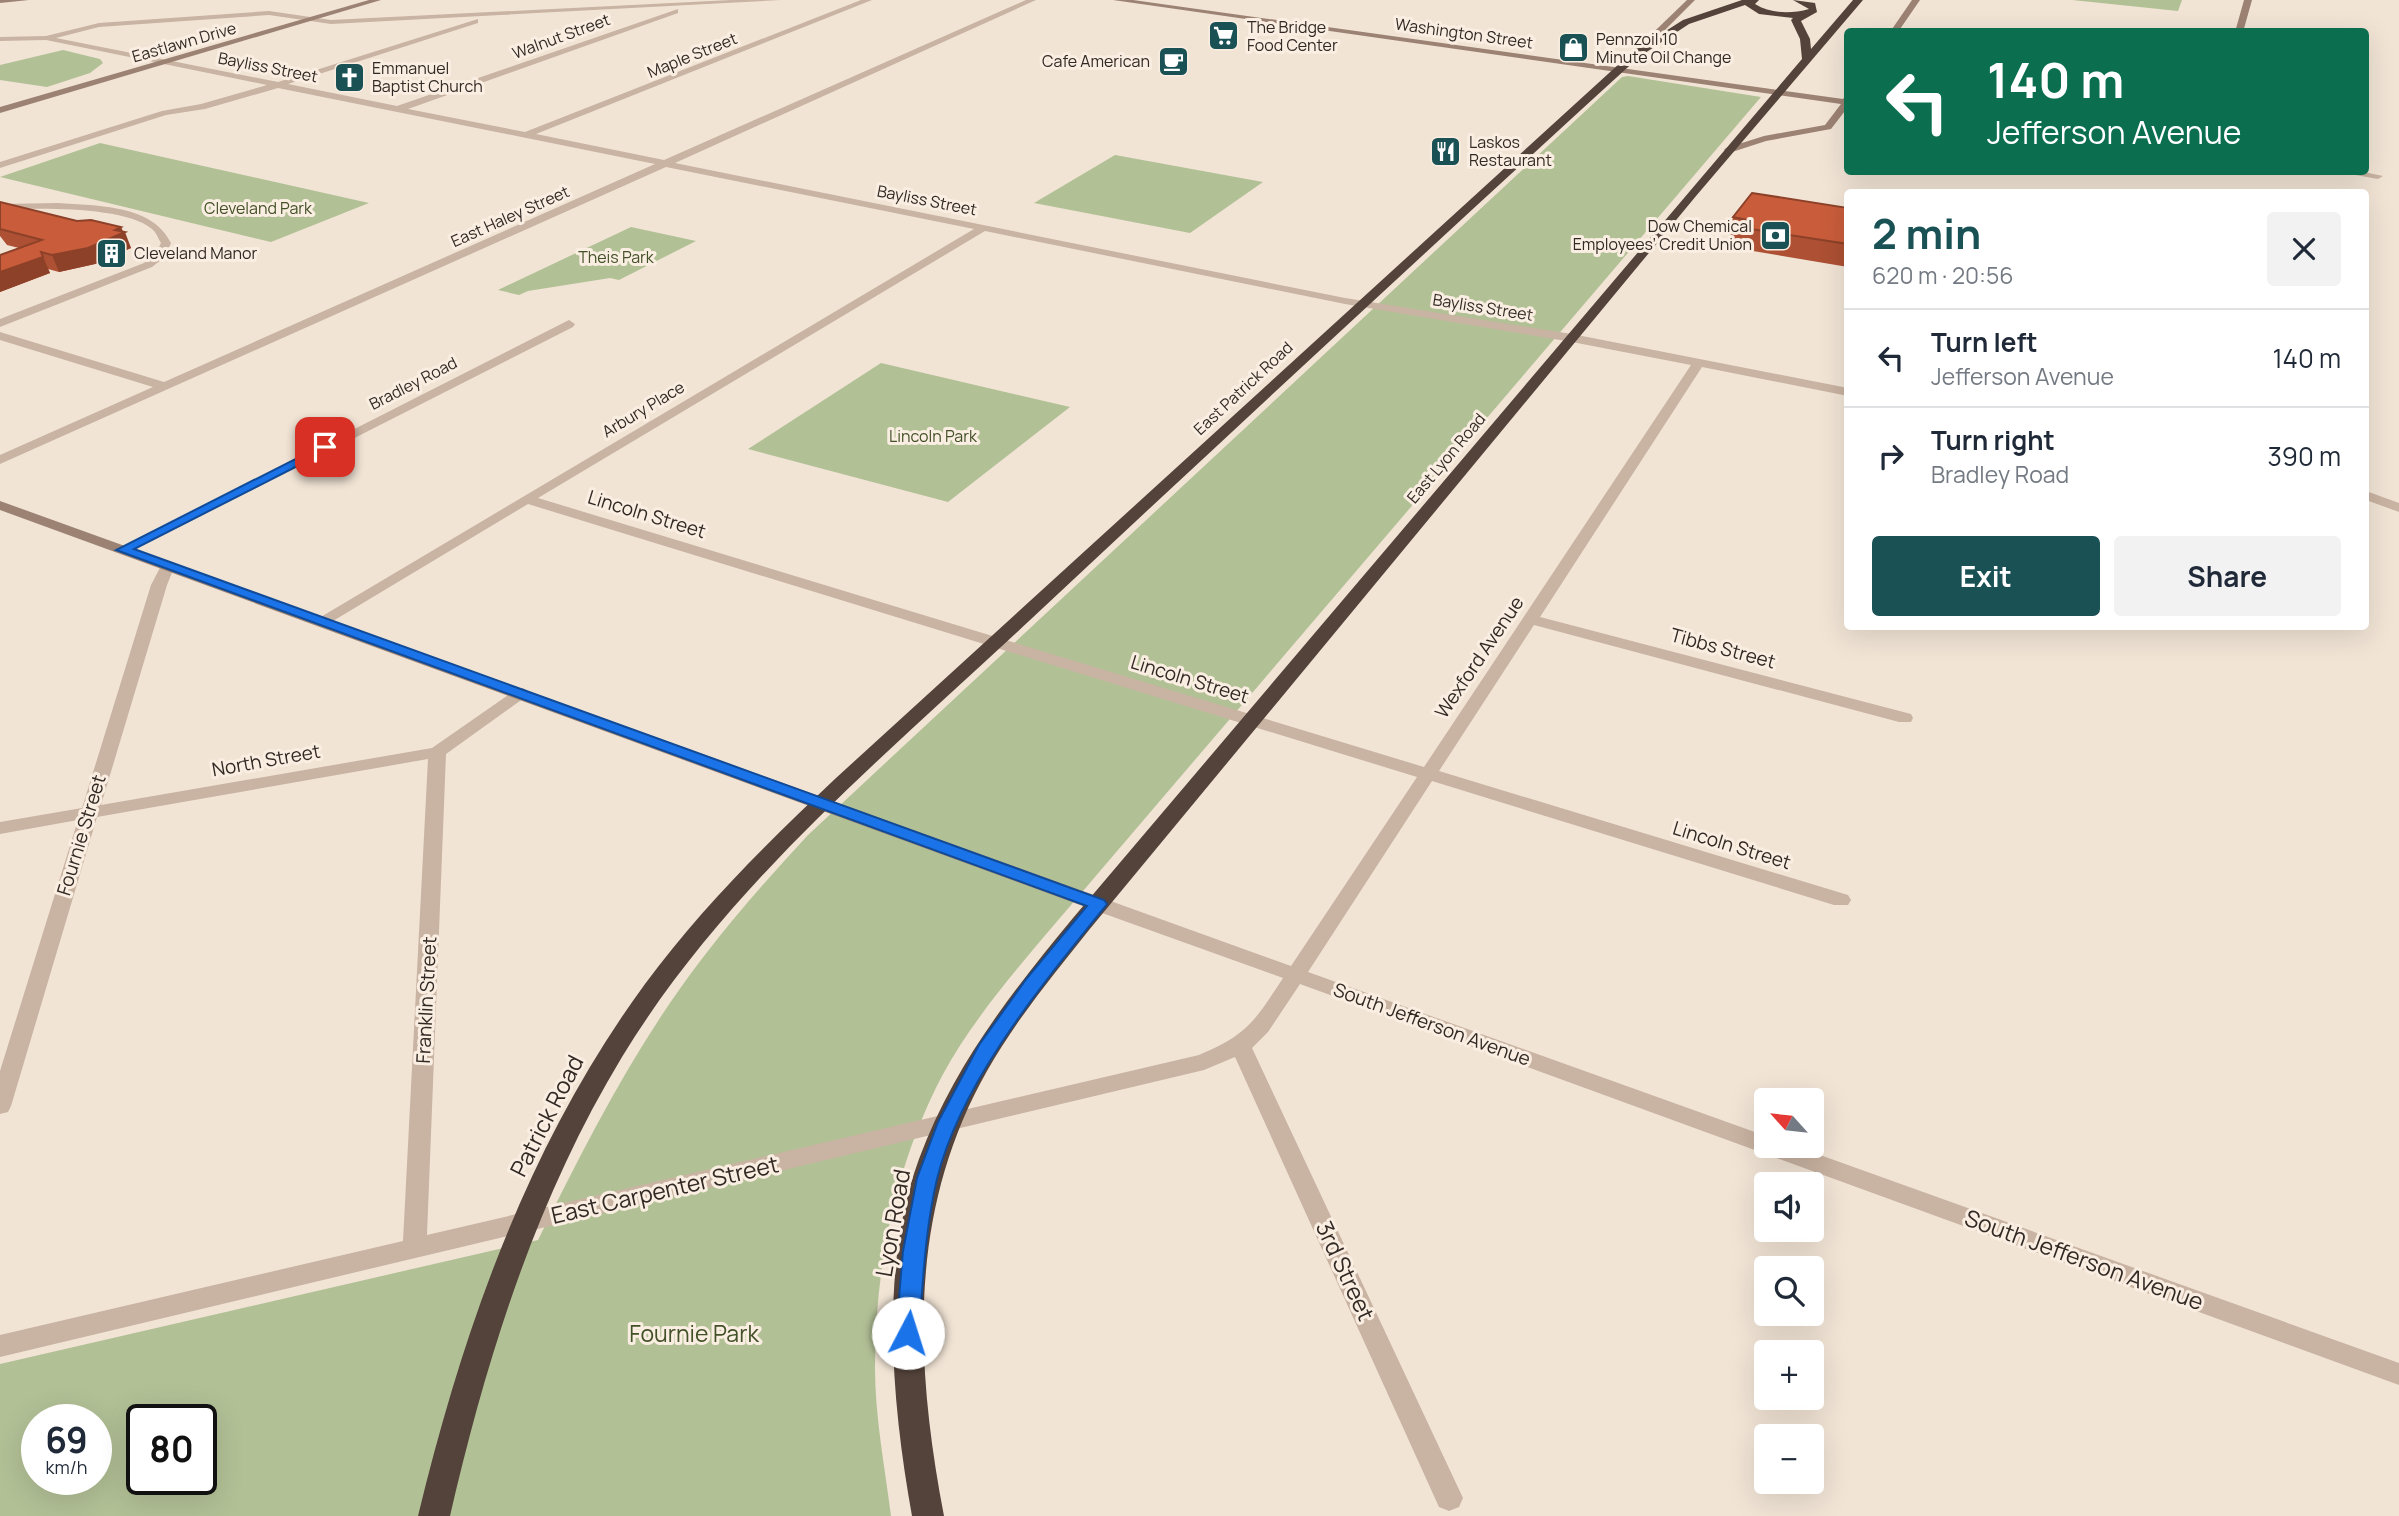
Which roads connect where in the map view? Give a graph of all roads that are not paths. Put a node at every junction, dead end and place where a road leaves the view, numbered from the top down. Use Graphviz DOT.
graph roads {
  1 [pos="25,0"];
  2 [pos="377,0"];
  3 [pos="777,0"];
  4 [pos="868,0"];
  5 [pos="1032,0"];
  6 [pos="1117,0"];
  7 [pos="1690,0"];
  8 [pos="1753,0"];
  9 [pos="1798,0"];
  10 [pos="1858,0"];
  11 [pos="1916,0"];
  12 [pos="2248,0"];
  13 [pos="0,1"];
  14 [pos="693,4"];
  15 [pos="1809,12"];
  16 [pos="498,14"];
  17 [pos="309,20"];
  18 [pos="1897,28"];
  19 [pos="2240,28"];
  20 [pos="46,38"];
  21 [pos="0,39"];
  22 [pos="1635,55"];
  23 [pos="1807,60"];
  24 [pos="163,62"];
  25 [pos="1618,70"];
  26 [pos="278,85"];
  27 [pos="1779,93"];
  28 [pos="1844,101"];
  29 [pos="1844,107"];
  30 [pos="398,109"];
  31 [pos="0,110"];
  32 [pos="526,135"];
  33 [pos="1729,150"];
  34 [pos="665,164"];
  35 [pos="0,165"];
  36 [pos="2369,175"];
  37 [pos="2378,176"];
  38 [pos="0,207"];
  39 [pos="983,228"];
  40 [pos="1360,304"];
  41 [pos="0,323"];
  42 [pos="569,324"];
  43 [pos="0,337"];
  44 [pos="1572,338"];
  45 [pos="1699,363"];
  46 [pos="166,387"];
  47 [pos="1844,391"];
  48 [pos="0,460"];
  49 [pos="2369,496"];
  50 [pos="526,499"];
  51 [pos="0,505"];
  52 [pos="2399,508"];
  53 [pos="123,550"];
  54 [pos="168,565"];
  55 [pos="1530,619"];
  56 [pos="322,621"];
  57 [pos="996,642"];
  58 [pos="523,693"];
  59 [pos="1905,718"];
  60 [pos="1252,720"];
  61 [pos="438,752"];
  62 [pos="1426,773"];
  63 [pos="821,803"];
  64 [pos="88,813"];
  65 [pos="0,828"];
  66 [pos="1841,900"];
  67 [pos="1098,904"];
  68 [pos="1296,975"];
  69 [pos="1240,1046"];
  70 [pos="0,1106"];
  71 [pos="948,1122"];
  72 [pos="1754,1141"];
  73 [pos="1800,1158"];
  74 [pos="525,1223"];
  75 [pos="415,1249"];
  76 [pos="0,1346"];
  77 [pos="2399,1374"];
  78 [pos="1449,1498"];
  79 [pos="434,1516"];
  80 [pos="928,1516"];
  1 -- 13 [label="street"];
  2 -- 17 [label="street, Eastlawn Drive"];
  3 -- 14 [label="street"];
  4 -- 32 [label="street, Maple Street"];
  5 -- 34 [label="street, East Haley Street"];
  6 -- 25 [label="street, Washington Street"];
  7 -- 22 [label="street, East Patrick Road"];
  8 -- 15 [label="highway"];
  8 -- 22 [label="highway"];
  9 -- 15 [label="highway"];
  10 -- 23 [label="highway, East Lyon Road"];
  11 -- 18 [label="street"];
  12 -- 19 [label="street"];
  14 -- 16 [label="street"];
  14 -- 30 [label="street, Walnut Street"];
  15 -- 23 [label="highway"];
  16 -- 17 [label="street"];
  16 -- 26 [label="street"];
  17 -- 20 [label="street"];
  17 -- 24 [label="street, Eastlawn Drive"];
  20 -- 21 [label="street, Bayliss Street"];
  20 -- 24 [label="street, Bayliss Street"];
  22 -- 25 [label="highway, East Patrick Road"];
  23 -- 27 [label="highway, East Lyon Road"];
  24 -- 26 [label="street, Bayliss Street"];
  24 -- 31 [label="street, Eastlawn Drive"];
  25 -- 27 [label="street, Washington Street"];
  25 -- 40 [label="highway, East Patrick Road"];
  26 -- 30 [label="street, Bayliss Street"];
  26 -- 35 [label="street"];
  27 -- 28 [label="street, Washington Street"];
  27 -- 33 [label="highway, East Lyon Road"];
  29 -- 33 [label="street"];
  30 -- 32 [label="street, Bayliss Street"];
  32 -- 34 [label="street, Bayliss Street"];
  33 -- 44 [label="highway, East Lyon Road"];
  34 -- 39 [label="street, Bayliss Street"];
  34 -- 46 [label="street, East Haley Street"];
  36 -- 37 [label="street"];
  38 -- 41 [label="street"];
  39 -- 40 [label="street, Bayliss Street"];
  39 -- 50 [label="street, Arbury Place"];
  40 -- 44 [label="street, Bayliss Street"];
  40 -- 57 [label="highway, East Patrick Road"];
  42 -- 53 [label="street, Bradley Road"];
  43 -- 46 [label="street"];
  44 -- 45 [label="street, Bayliss Street"];
  44 -- 60 [label="highway, East Lyon Road"];
  45 -- 47 [label="street, Bayliss Street"];
  45 -- 55 [label="street, Wexford Avenue"];
  46 -- 48 [label="street, East Haley Street"];
  49 -- 52 [label="street"];
  50 -- 56 [label="street, Arbury Place"];
  50 -- 57 [label="street, Lincoln Street"];
  51 -- 53 [label="street"];
  53 -- 54 [label="street"];
  54 -- 56 [label="street"];
  54 -- 64 [label="street, Fournie Street"];
  55 -- 59 [label="street, Tibbs Street"];
  55 -- 62 [label="street, Wexford Avenue"];
  56 -- 58 [label="street"];
  57 -- 60 [label="street, Lincoln Street"];
  57 -- 63 [label="highway, East Patrick Road"];
  58 -- 61 [label="street, North Street"];
  58 -- 63 [label="street"];
  60 -- 62 [label="street, Lincoln Street"];
  60 -- 67 [label="highway, East Lyon Road"];
  61 -- 64 [label="street, North Street"];
  61 -- 75 [label="street, Franklin Street"];
  62 -- 66 [label="street, Lincoln Street"];
  62 -- 68 [label="street, Wexford Avenue"];
  63 -- 67 [label="street"];
  63 -- 74 [label="highway, Patrick Road"];
  64 -- 65 [label="street, North Street"];
  64 -- 70 [label="street, Fournie Street"];
  67 -- 68 [label="street, South Jefferson Avenue"];
  67 -- 71 [label="highway, Lyon Road"];
  68 -- 69 [label="street, East Carpenter Street"];
  68 -- 72 [label="street, South Jefferson Avenue"];
  69 -- 71 [label="street, East Carpenter Street"];
  69 -- 78 [label="street, 3rd Street"];
  71 -- 74 [label="street, East Carpenter Street"];
  71 -- 80 [label="highway, Lyon Road"];
  73 -- 77 [label="street, South Jefferson Avenue"];
  74 -- 75 [label="street, East Carpenter Street"];
  74 -- 79 [label="highway, Patrick Road"];
  75 -- 76 [label="street, East Carpenter Street"];
}
